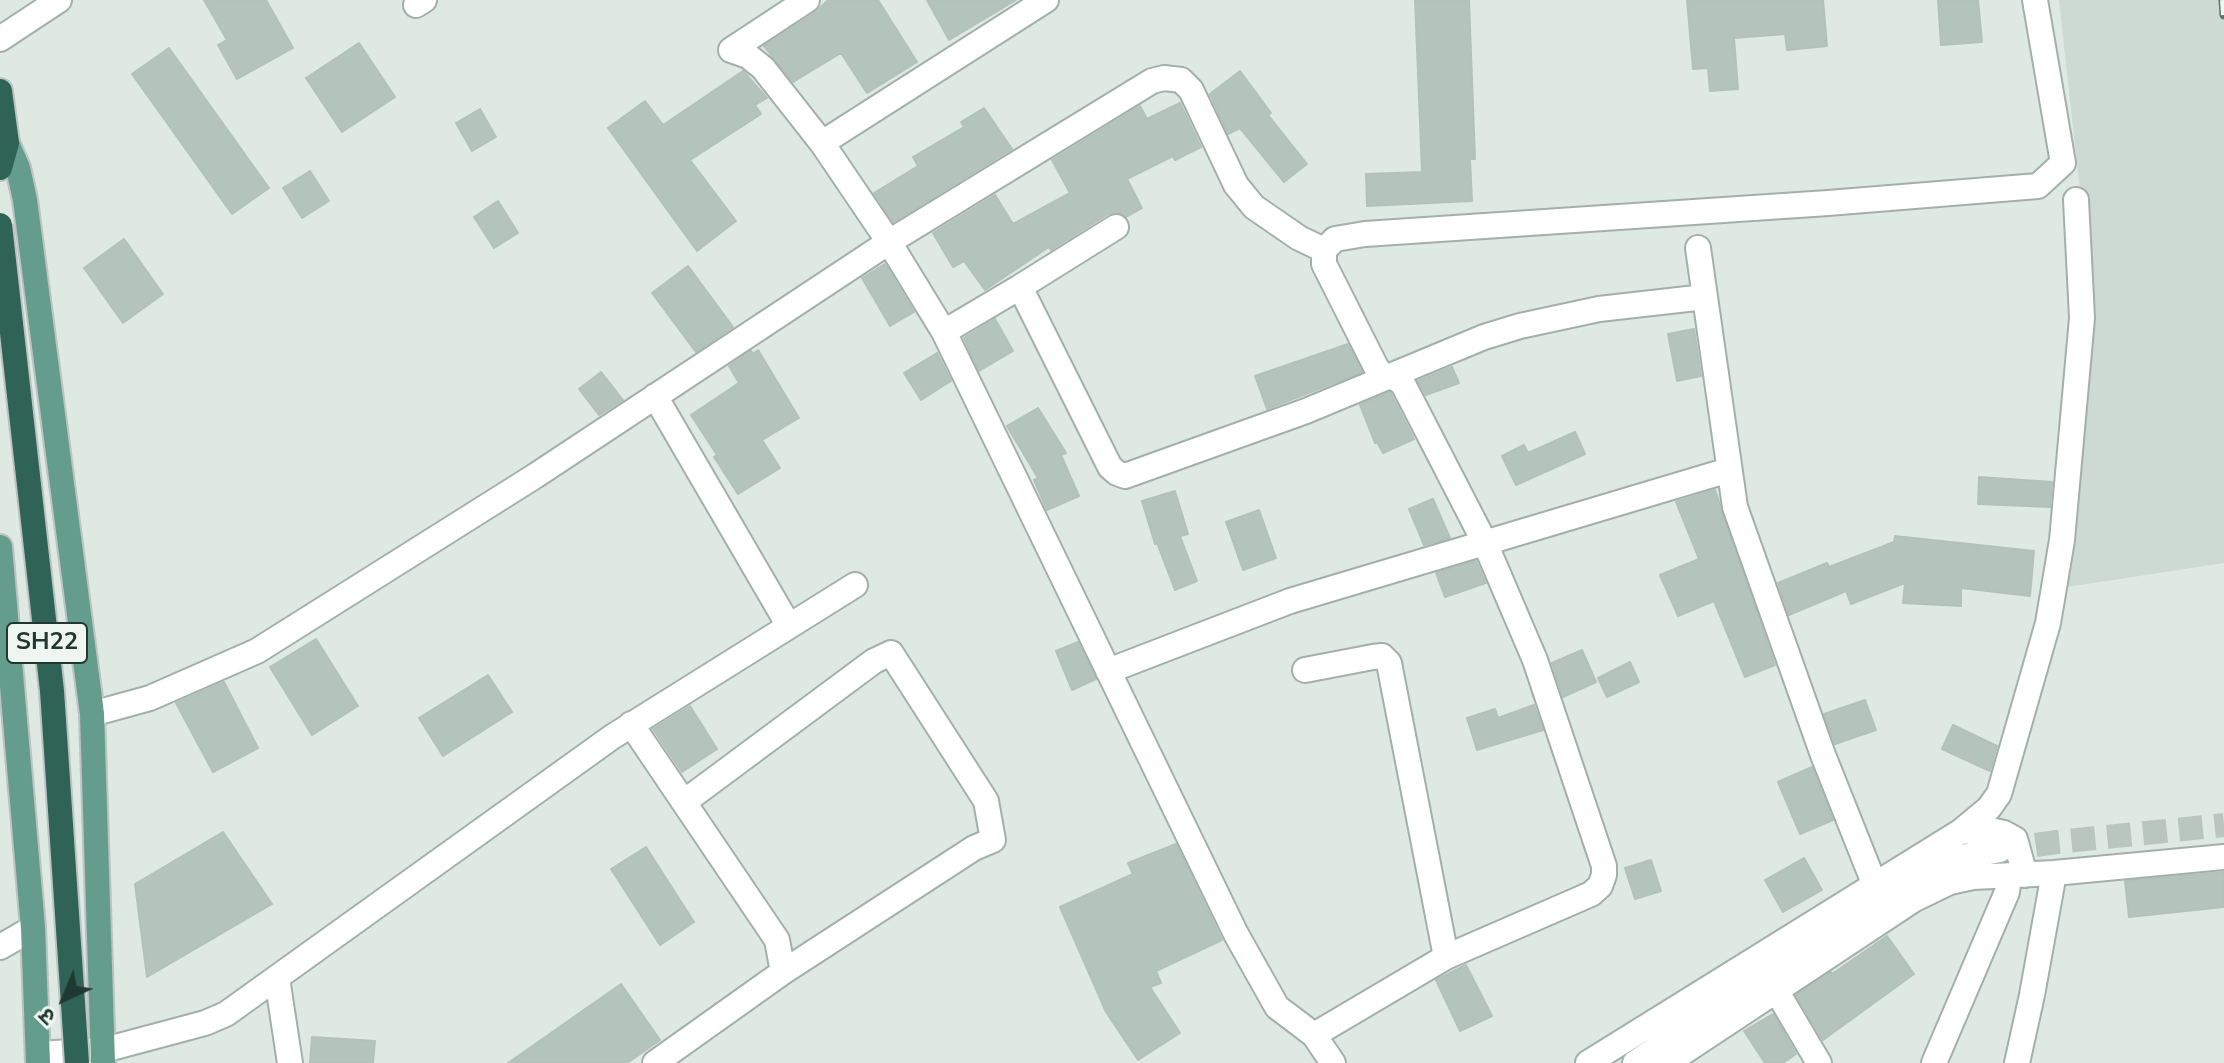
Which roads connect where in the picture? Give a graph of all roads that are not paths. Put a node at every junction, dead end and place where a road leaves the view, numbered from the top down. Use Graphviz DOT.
graph roads {
  1 [pos="59,0"];
  2 [pos="807,0"];
  3 [pos="1046,0"];
  4 [pos="2035,0"];
  5 [pos="0,39"];
  6 [pos="0,91"];
  7 [pos="7,143"];
  8 [pos="822,143"];
  9 [pos="0,168"];
  10 [pos="2076,200"];
  11 [pos="0,225"];
  12 [pos="1116,227"];
  13 [pos="889,242"];
  14 [pos="1698,248"];
  15 [pos="1324,250"];
  16 [pos="1020,287"];
  17 [pos="1705,297"];
  18 [pos="944,332"];
  19 [pos="1389,377"];
  20 [pos="655,396"];
  21 [pos="1729,470"];
  22 [pos="1485,543"];
  23 [pos="0,547"];
  24 [pos="855,585"];
  25 [pos="789,626"];
  26 [pos="1305,670"];
  27 [pos="1108,671"];
  28 [pos="92,714"];
  29 [pos="631,724"];
  30 [pos="684,802"];
  31 [pos="1960,832"];
  32 [pos="2000,850"];
  33 [pos="2224,857"];
  34 [pos="2054,873"];
  35 [pos="2017,875"];
  36 [pos="1874,883"];
  37 [pos="33,928"];
  38 [pos="0,947"];
  39 [pos="1446,957"];
  40 [pos="783,972"];
  41 [pos="277,978"];
  42 [pos="1776,990"];
  43 [pos="1314,1035"];
  44 [pos="104,1056"];
  45 [pos="38,1059"];
  46 [pos="77,1063"];
  47 [pos="290,1063"];
  48 [pos="655,1063"];
  49 [pos="1333,1063"];
  50 [pos="1588,1063"];
  51 [pos="1635,1063"];
  52 [pos="1667,1063"];
  53 [pos="1819,1063"];
  54 [pos="1934,1063"];
  55 [pos="2017,1063"];
  1 -- 5 [label="street"];
  2 -- 8 [label="street"];
  3 -- 8 [label="street"];
  4 -- 15 [label="street"];
  6 -- 7 [label="highway"];
  7 -- 9 [label="highway"];
  7 -- 28 [label="main road"];
  8 -- 13 [label="street"];
  10 -- 31 [label="street"];
  11 -- 46 [label="highway, SH22, bridge"];
  12 -- 16 [label="street"];
  13 -- 15 [label="street"];
  13 -- 18 [label="street"];
  13 -- 20 [label="street"];
  14 -- 17 [label="street"];
  15 -- 19 [label="street"];
  16 -- 18 [label="street"];
  16 -- 19 [label="street"];
  17 -- 19 [label="street"];
  17 -- 21 [label="street"];
  18 -- 27 [label="street"];
  19 -- 22 [label="street"];
  20 -- 25 [label="street"];
  20 -- 28 [label="street"];
  21 -- 22 [label="street"];
  21 -- 36 [label="street"];
  22 -- 27 [label="street"];
  22 -- 39 [label="street"];
  23 -- 37 [label="main road"];
  24 -- 25 [label="street"];
  25 -- 29 [label="street"];
  26 -- 39 [label="street"];
  27 -- 43 [label="street"];
  28 -- 44 [label="main road"];
  29 -- 30 [label="street"];
  29 -- 41 [label="street"];
  30 -- 40 [label="street"];
  30 -- 40 [label="street"];
  31 -- 35 [label="street"];
  31 -- 36 [label="street"];
  32 -- 51 [label="street"];
  33 -- 34 [label="street"];
  34 -- 35 [label="street"];
  34 -- 55 [label="street"];
  35 -- 42 [label="street"];
  35 -- 54 [label="street"];
  36 -- 50 [label="street"];
  37 -- 38 [label="street"];
  37 -- 45 [label="main road"];
  39 -- 43 [label="street"];
  40 -- 48 [label="street"];
  41 -- 44 [label="street"];
  41 -- 47 [label="street"];
  42 -- 52 [label="street"];
  42 -- 53 [label="street"];
  43 -- 49 [label="street"];
  44 -- 45 [label="street"];
}
